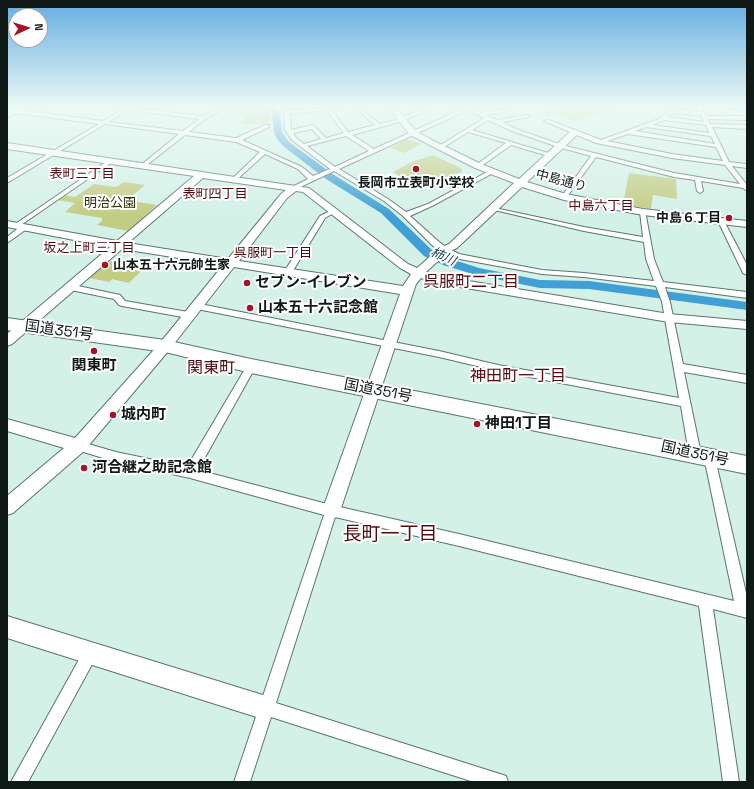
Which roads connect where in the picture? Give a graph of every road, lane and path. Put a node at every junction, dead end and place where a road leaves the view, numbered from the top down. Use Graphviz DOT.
graph roads {
  1 [pos="68,144"];
  2 [pos="170,144"];
  3 [pos="246,144"];
  4 [pos="310,144"];
  5 [pos="362,144"];
  6 [pos="389,144"];
  7 [pos="432,144"];
  8 [pos="445,144"];
  9 [pos="509,144"];
  10 [pos="513,144"];
  11 [pos="554,144"];
  12 [pos="611,144"];
  13 [pos="704,144"];
  14 [pos="557,145"];
  15 [pos="7,146"];
  16 [pos="302,146"];
  17 [pos="718,146"];
  18 [pos="439,148"];
  19 [pos="373,151"];
  20 [pos="54,152"];
  21 [pos="264,152"];
  22 [pos="544,153"];
  23 [pos="594,155"];
  24 [pos="111,161"];
  25 [pos="728,165"];
  26 [pos="143,166"];
  27 [pos="478,166"];
  28 [pos="747,166"];
  29 [pos="332,170"];
  30 [pos="491,172"];
  31 [pos="200,175"];
  32 [pos="312,179"];
  33 [pos="234,180"];
  34 [pos="698,180"];
  35 [pos="7,181"];
  36 [pos="517,182"];
  37 [pos="746,187"];
  38 [pos="294,188"];
  39 [pos="700,191"];
  40 [pos="564,197"];
  41 [pos="492,208"];
  42 [pos="334,211"];
  43 [pos="643,212"];
  44 [pos="405,215"];
  45 [pos="721,221"];
  46 [pos="747,224"];
  47 [pos="16,226"];
  48 [pos="646,240"];
  49 [pos="7,241"];
  50 [pos="119,245"];
  51 [pos="443,251"];
  52 [pos="232,263"];
  53 [pos="423,269"];
  54 [pos="288,272"];
  55 [pos="747,273"];
  56 [pos="660,286"];
  57 [pos="69,287"];
  58 [pos="408,292"];
  59 [pos="747,295"];
  60 [pos="195,306"];
  61 [pos="188,316"];
  62 [pos="669,318"];
  63 [pos="7,324"];
  64 [pos="747,325"];
  65 [pos="24,327"];
  66 [pos="7,341"];
  67 [pos="390,344"];
  68 [pos="164,346"];
  69 [pos="251,366"];
  70 [pos="678,367"];
  71 [pos="747,379"];
  72 [pos="374,389"];
  73 [pos="684,403"];
  74 [pos="7,425"];
  75 [pos="78,446"];
  76 [pos="702,455"];
  77 [pos="747,465"];
  78 [pos="190,473"];
  79 [pos="7,507"];
  80 [pos="331,511"];
  81 [pos="705,601"];
  82 [pos="745,611"];
  83 [pos="7,627"];
  84 [pos="91,652"];
  85 [pos="266,708"];
  86 [pos="19,782"];
  87 [pos="242,782"];
  88 [pos="500,782"];
  89 [pos="731,782"];
  1 -- 20 [label="street"];
  2 -- 26 [label="street"];
  3 -- 21 [label="street"];
  4 -- 16 [label="street"];
  5 -- 19 [label="street"];
  6 -- 19 [label="street"];
  7 -- 18 [label="street, 中島通り"];
  8 -- 18 [label="street"];
  9 -- 27 [label="street"];
  10 -- 22 [label="street"];
  11 -- 14 [label="street"];
  12 -- 25 [label="street"];
  13 -- 17 [label="street"];
  14 -- 22 [label="street"];
  14 -- 23 [label="street"];
  14 -- 36 [label="street"];
  15 -- 20 [label="street"];
  16 -- 29 [label="street"];
  17 -- 25 [label="street"];
  18 -- 27 [label="street, 中島通り"];
  19 -- 29 [label="street"];
  20 -- 24 [label="street"];
  20 -- 35 [label="street"];
  21 -- 32 [label="street"];
  21 -- 33 [label="street"];
  22 -- 36 [label="street"];
  23 -- 34 [label="street"];
  23 -- 40 [label="street"];
  24 -- 26 [label="street"];
  24 -- 47 [label="street"];
  25 -- 28 [label="street"];
  25 -- 37 [label="street"];
  26 -- 31 [label="street"];
  27 -- 30 [label="street, 中島通り"];
  29 -- 32 [label="street"];
  29 -- 44 [label="street"];
  30 -- 36 [label="street, 中島通り"];
  30 -- 44 [label="street"];
  31 -- 33 [label="street"];
  31 -- 50 [label="street"];
  32 -- 38 [label="street"];
  33 -- 38 [label="street"];
  34 -- 37 [label="street"];
  34 -- 39 [label="street"];
  36 -- 40 [label="street, 中島通り"];
  36 -- 41 [label="street"];
  36 -- 51 [label="street"];
  38 -- 42 [label="street"];
  38 -- 52 [label="street"];
  40 -- 43 [label="street, 中島通り"];
  41 -- 48 [label="street"];
  41 -- 51 [label="street"];
  42 -- 53 [label="street"];
  42 -- 54 [label="street"];
  43 -- 45 [label="street, 中島通り"];
  43 -- 48 [label="street"];
  44 -- 51 [label="street"];
  45 -- 46 [label="street, 中島通り"];
  45 -- 55 [label="street"];
  47 -- 49 [label="street"];
  47 -- 50 [label="street"];
  48 -- 56 [label="street"];
  50 -- 52 [label="street"];
  50 -- 57 [label="street"];
  51 -- 53 [label="street"];
  51 -- 56 [label="street"];
  52 -- 54 [label="street"];
  52 -- 60 [label="street"];
  53 -- 58 [label="street"];
  53 -- 62 [label="street"];
  54 -- 58 [label="street"];
  56 -- 59 [label="street"];
  56 -- 62 [label="street"];
  57 -- 61 [label="street"];
  57 -- 65 [label="street"];
  58 -- 67 [label="street"];
  60 -- 61 [label="street"];
  60 -- 67 [label="street"];
  61 -- 68 [label="street"];
  62 -- 64 [label="street"];
  62 -- 70 [label="street"];
  63 -- 65 [label="highway, 国道351号"];
  65 -- 66 [label="street"];
  65 -- 68 [label="highway, 国道351号"];
  67 -- 72 [label="street"];
  67 -- 73 [label="street"];
  68 -- 69 [label="highway, 国道351号"];
  68 -- 75 [label="street"];
  69 -- 72 [label="highway, 国道351号"];
  69 -- 78 [label="street"];
  70 -- 71 [label="street"];
  70 -- 73 [label="street"];
  72 -- 76 [label="highway, 国道351号"];
  72 -- 80 [label="street"];
  73 -- 76 [label="street"];
  74 -- 75 [label="street"];
  75 -- 78 [label="street"];
  75 -- 79 [label="street"];
  76 -- 77 [label="highway, 国道351号"];
  76 -- 82 [label="street"];
  78 -- 80 [label="street"];
  80 -- 81 [label="street"];
  80 -- 85 [label="street"];
  81 -- 82 [label="street"];
  81 -- 89 [label="street"];
  83 -- 84 [label="street"];
  84 -- 85 [label="street"];
  84 -- 86 [label="street"];
  85 -- 87 [label="street"];
  85 -- 88 [label="street"];
}
